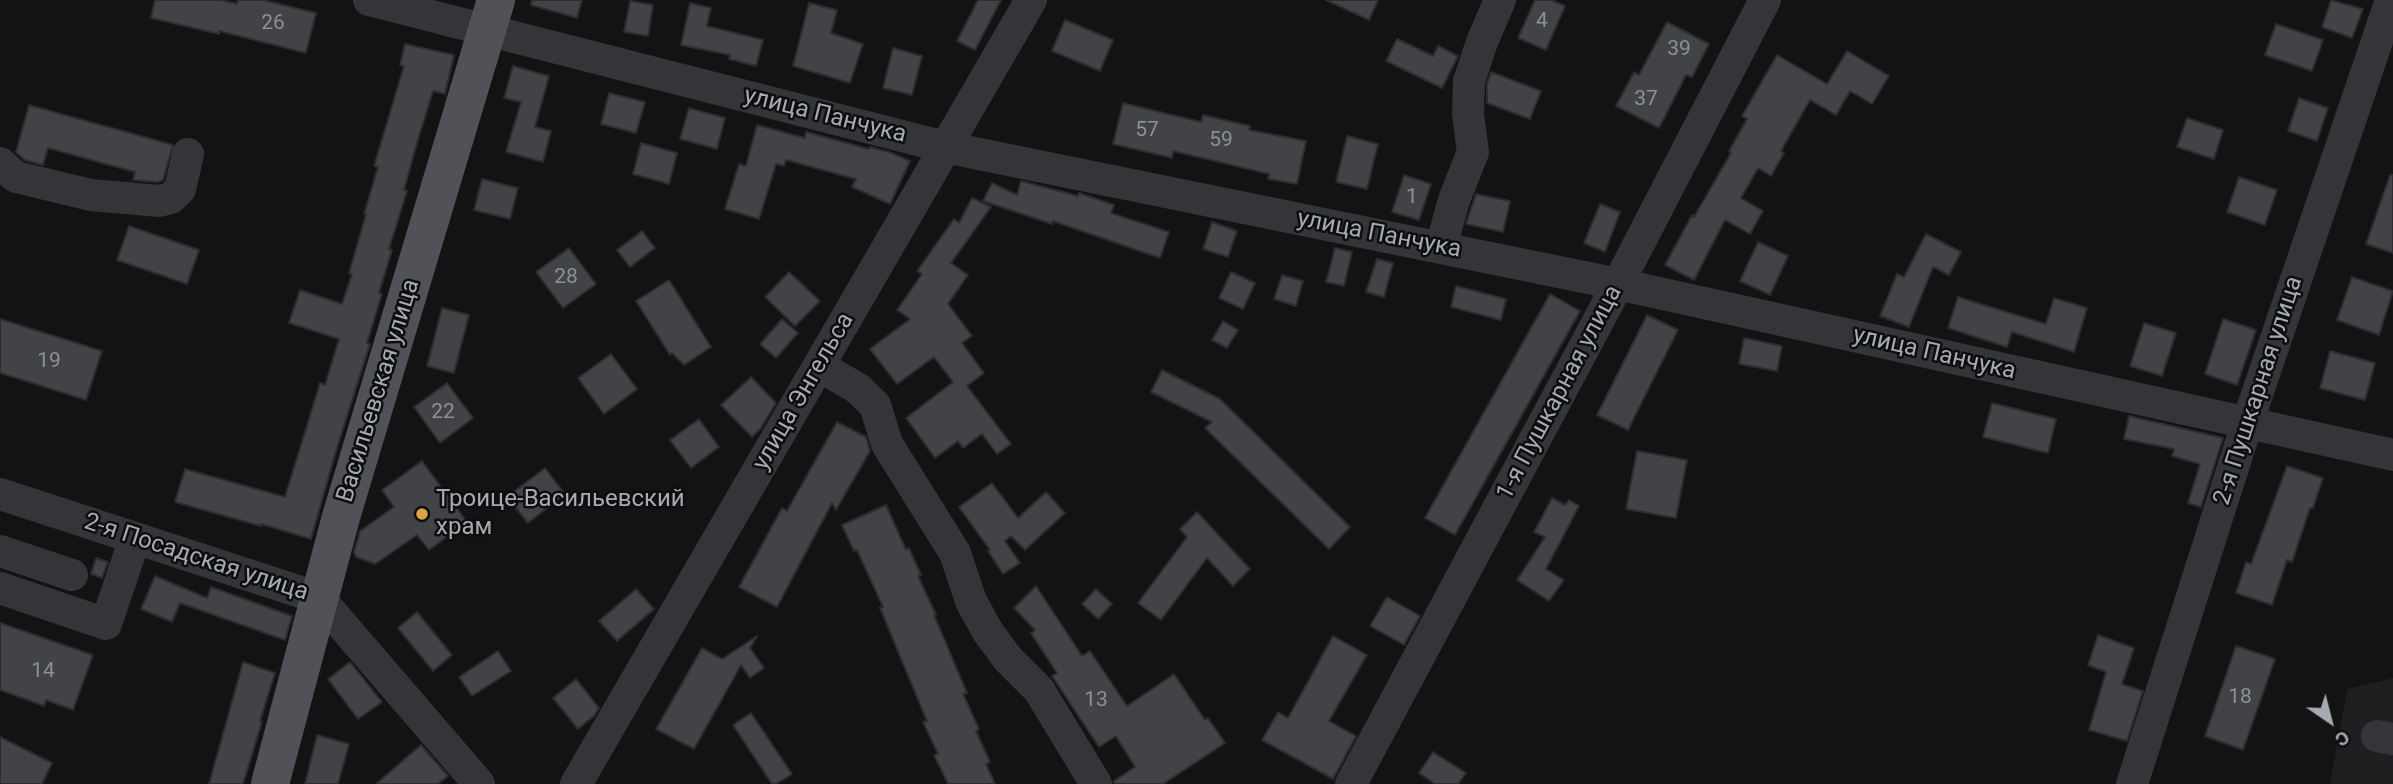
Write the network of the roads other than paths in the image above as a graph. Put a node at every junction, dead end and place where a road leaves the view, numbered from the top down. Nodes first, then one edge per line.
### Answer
1 (369, 0) edge
2 (1031, 0) edge
3 (1500, 0) edge
4 (1765, 0) edge
5 (2391, 0) edge
6 (492, 15) edge
7 (945, 147) junction
8 (188, 154) dead end
9 (0, 163) edge
10 (1441, 247) junction
11 (1618, 284) junction
12 (819, 366) junction
13 (2247, 424) junction
14 (2393, 455) edge
15 (0, 494) edge
16 (135, 538) junction
17 (0, 551) edge
18 (72, 575) dead end
19 (0, 588) edge
20 (319, 598) junction
21 (270, 784) edge
22 (479, 784) edge
23 (576, 784) edge
24 (1096, 784) edge
25 (1351, 784) edge
26 (2132, 784) edge

1 - 6 street, улица Панчука
2 - 7 street, улица Энгельса
3 - 10 street
4 - 11 street, 1-я Пушкарная улица
5 - 13 street, 2-я Пушкарная улица
6 - 7 street, улица Панчука
6 - 20 main road, Васильевская улица
7 - 10 street, улица Панчука
7 - 12 street, улица Энгельса
8 - 9 street
10 - 11 street, улица Панчука
11 - 13 street, улица Панчука
11 - 25 street, 1-я Пушкарная улица
12 - 23 street, улица Энгельса
12 - 24 street
13 - 14 street, улица Панчука
13 - 26 street, 2-я Пушкарная улица
15 - 16 street, 2-я Посадская улица
16 - 19 street
16 - 20 street, 2-я Посадская улица
17 - 18 street
20 - 21 main road, Васильевская улица
20 - 22 street, 2-я Посадская улица

